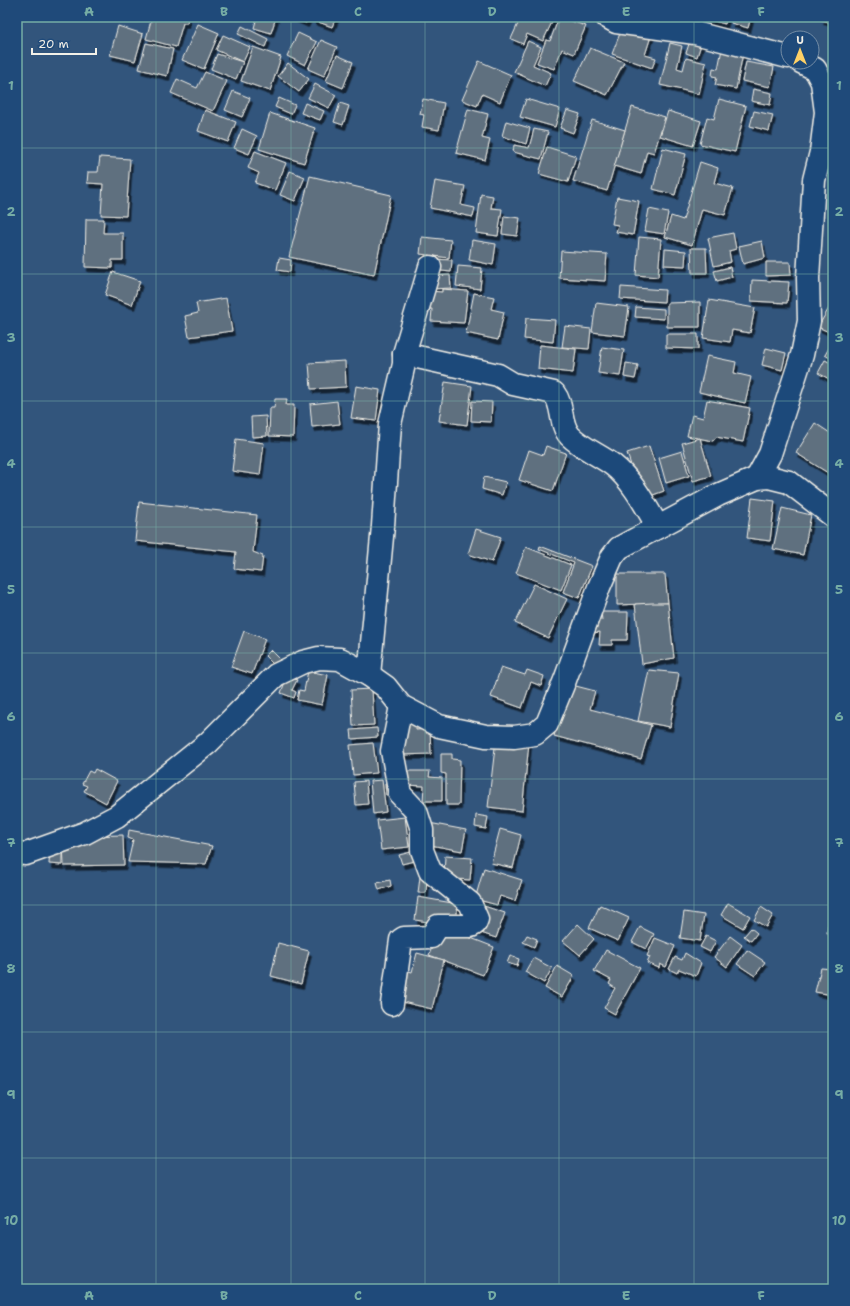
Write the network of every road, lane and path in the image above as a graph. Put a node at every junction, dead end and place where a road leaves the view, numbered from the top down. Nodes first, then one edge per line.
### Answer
1 (607, 17) edge
2 (780, 56) edge
3 (816, 70) edge
4 (430, 267) dead end
5 (404, 354) junction
6 (757, 478) junction
7 (833, 516) edge
8 (658, 527) junction
9 (369, 675) junction
10 (401, 706) junction
11 (17, 854) edge
12 (392, 1004) dead end

1 - 2 street
3 - 6 street
4 - 5 street
5 - 8 street
5 - 9 street
6 - 7 street
6 - 8 street
8 - 10 street
9 - 10 street
9 - 11 street
10 - 12 street

